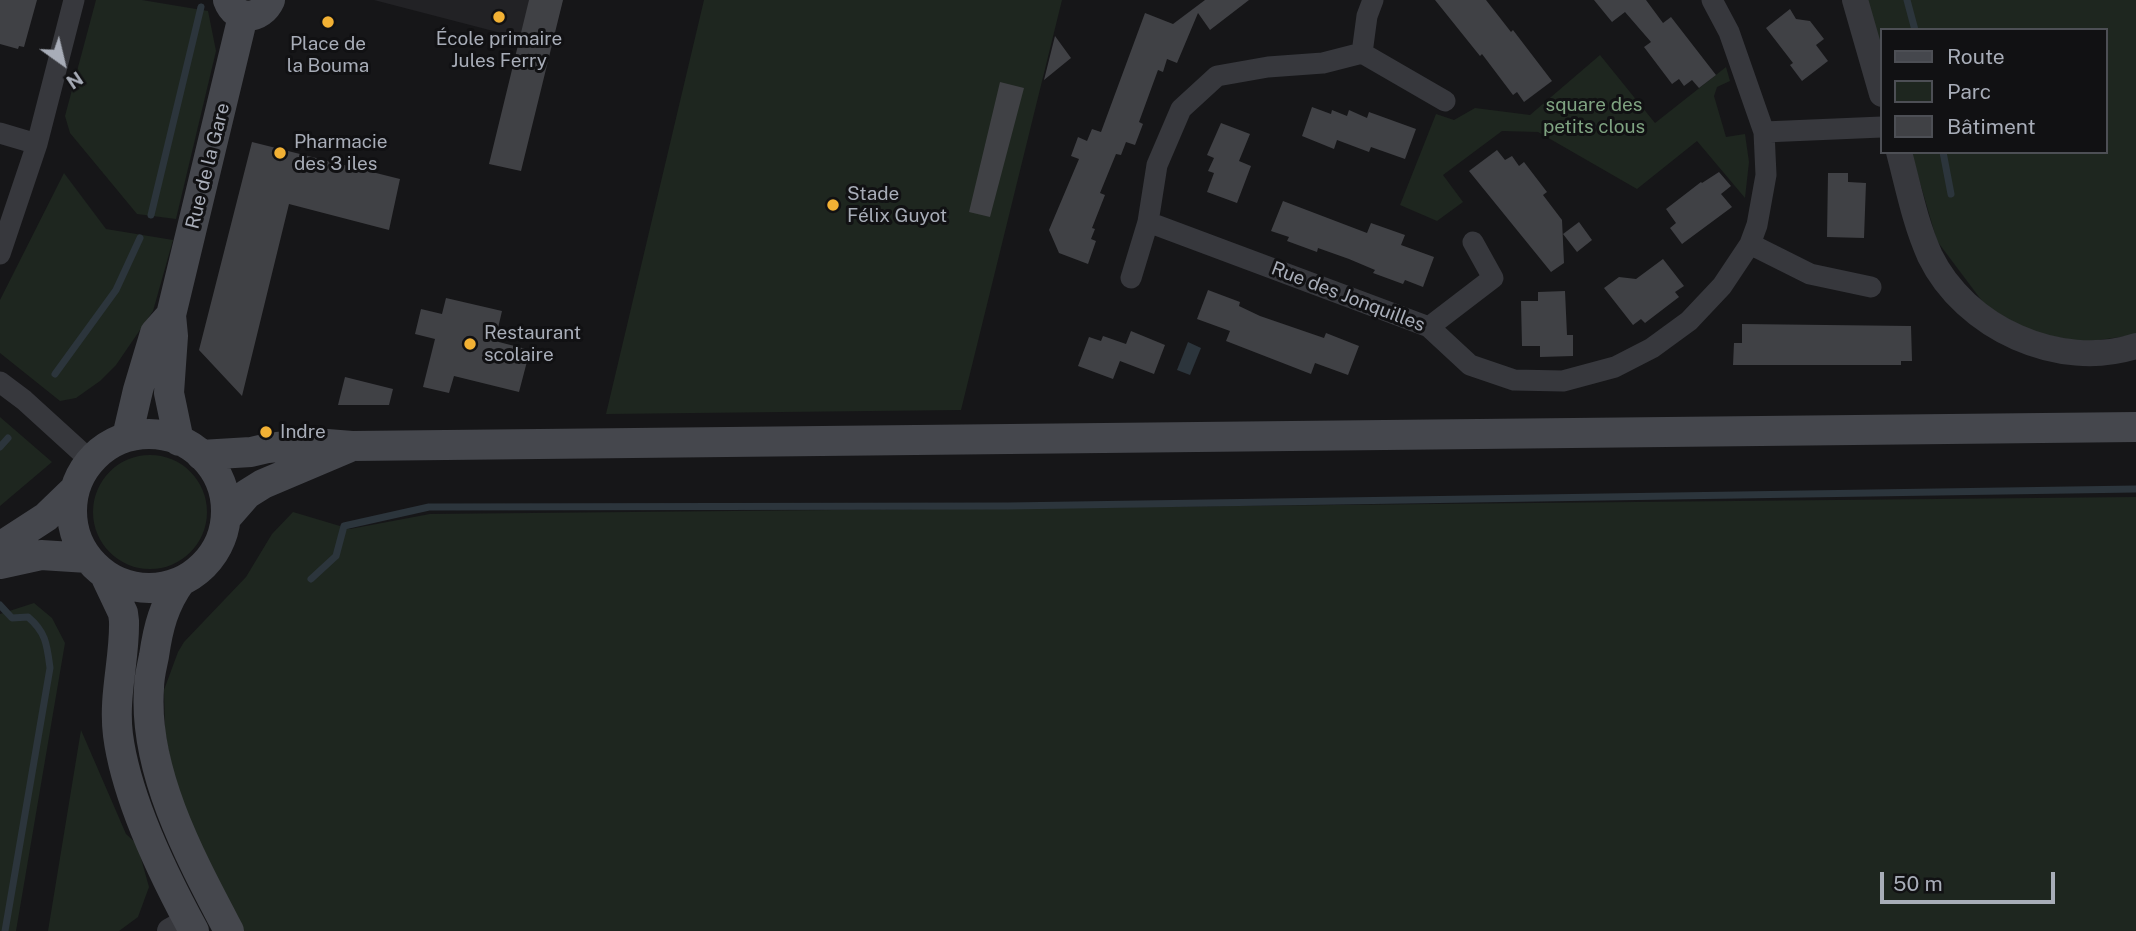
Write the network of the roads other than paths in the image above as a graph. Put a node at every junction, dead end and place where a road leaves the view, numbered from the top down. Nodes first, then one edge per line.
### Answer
1 (74, 0) edge
2 (270, 0) edge
3 (1373, 0) edge
4 (1712, 0) edge
5 (1855, 0) edge
6 (236, 8) edge
7 (1362, 53) junction
8 (1881, 90) edge
9 (1445, 101) dead end
10 (1881, 127) edge
11 (1764, 132) junction
12 (0, 133) edge
13 (37, 144) junction
14 (1900, 154) edge
15 (1147, 222) junction
16 (1473, 242) dead end
17 (2, 244) edge
18 (1750, 244) junction
19 (1130, 278) dead end
20 (1871, 288) dead end
21 (171, 315) junction
22 (1429, 327) junction
23 (2136, 346) edge
24 (0, 382) edge
25 (2136, 427) edge
26 (127, 437) junction
27 (352, 446) junction
28 (190, 448) junction
29 (91, 461) junction
30 (75, 489) junction
31 (226, 518) junction
32 (0, 547) edge
33 (0, 564) edge
34 (96, 566) junction
35 (181, 581) junction
36 (200, 875) junction
37 (189, 928) edge
38 (229, 931) edge

1 - 13 street
2 - 6 main road
3 - 7 street
4 - 11 street, Rue des Jonquilles
5 - 8 street
6 - 21 main road, Rue de la Gare
7 - 9 street
7 - 15 street
10 - 11 street
11 - 18 street, Rue des Jonquilles
12 - 13 street
13 - 17 street
14 - 23 street
15 - 19 street
15 - 22 street, Rue des Jonquilles
16 - 22 street
18 - 20 street
18 - 22 street, Rue des Jonquilles
21 - 26 main road, Rue de la Gare
21 - 28 main road, Rue de la Gare
24 - 29 street
25 - 27 main road
26 - 28 main road
26 - 29 main road
27 - 28 main road
27 - 31 main road
28 - 31 main road
29 - 30 main road
30 - 32 main road
30 - 34 main road
31 - 35 main road
33 - 34 main road
34 - 35 main road
34 - 37 main road
35 - 36 main road
36 - 37 main road
36 - 38 main road

